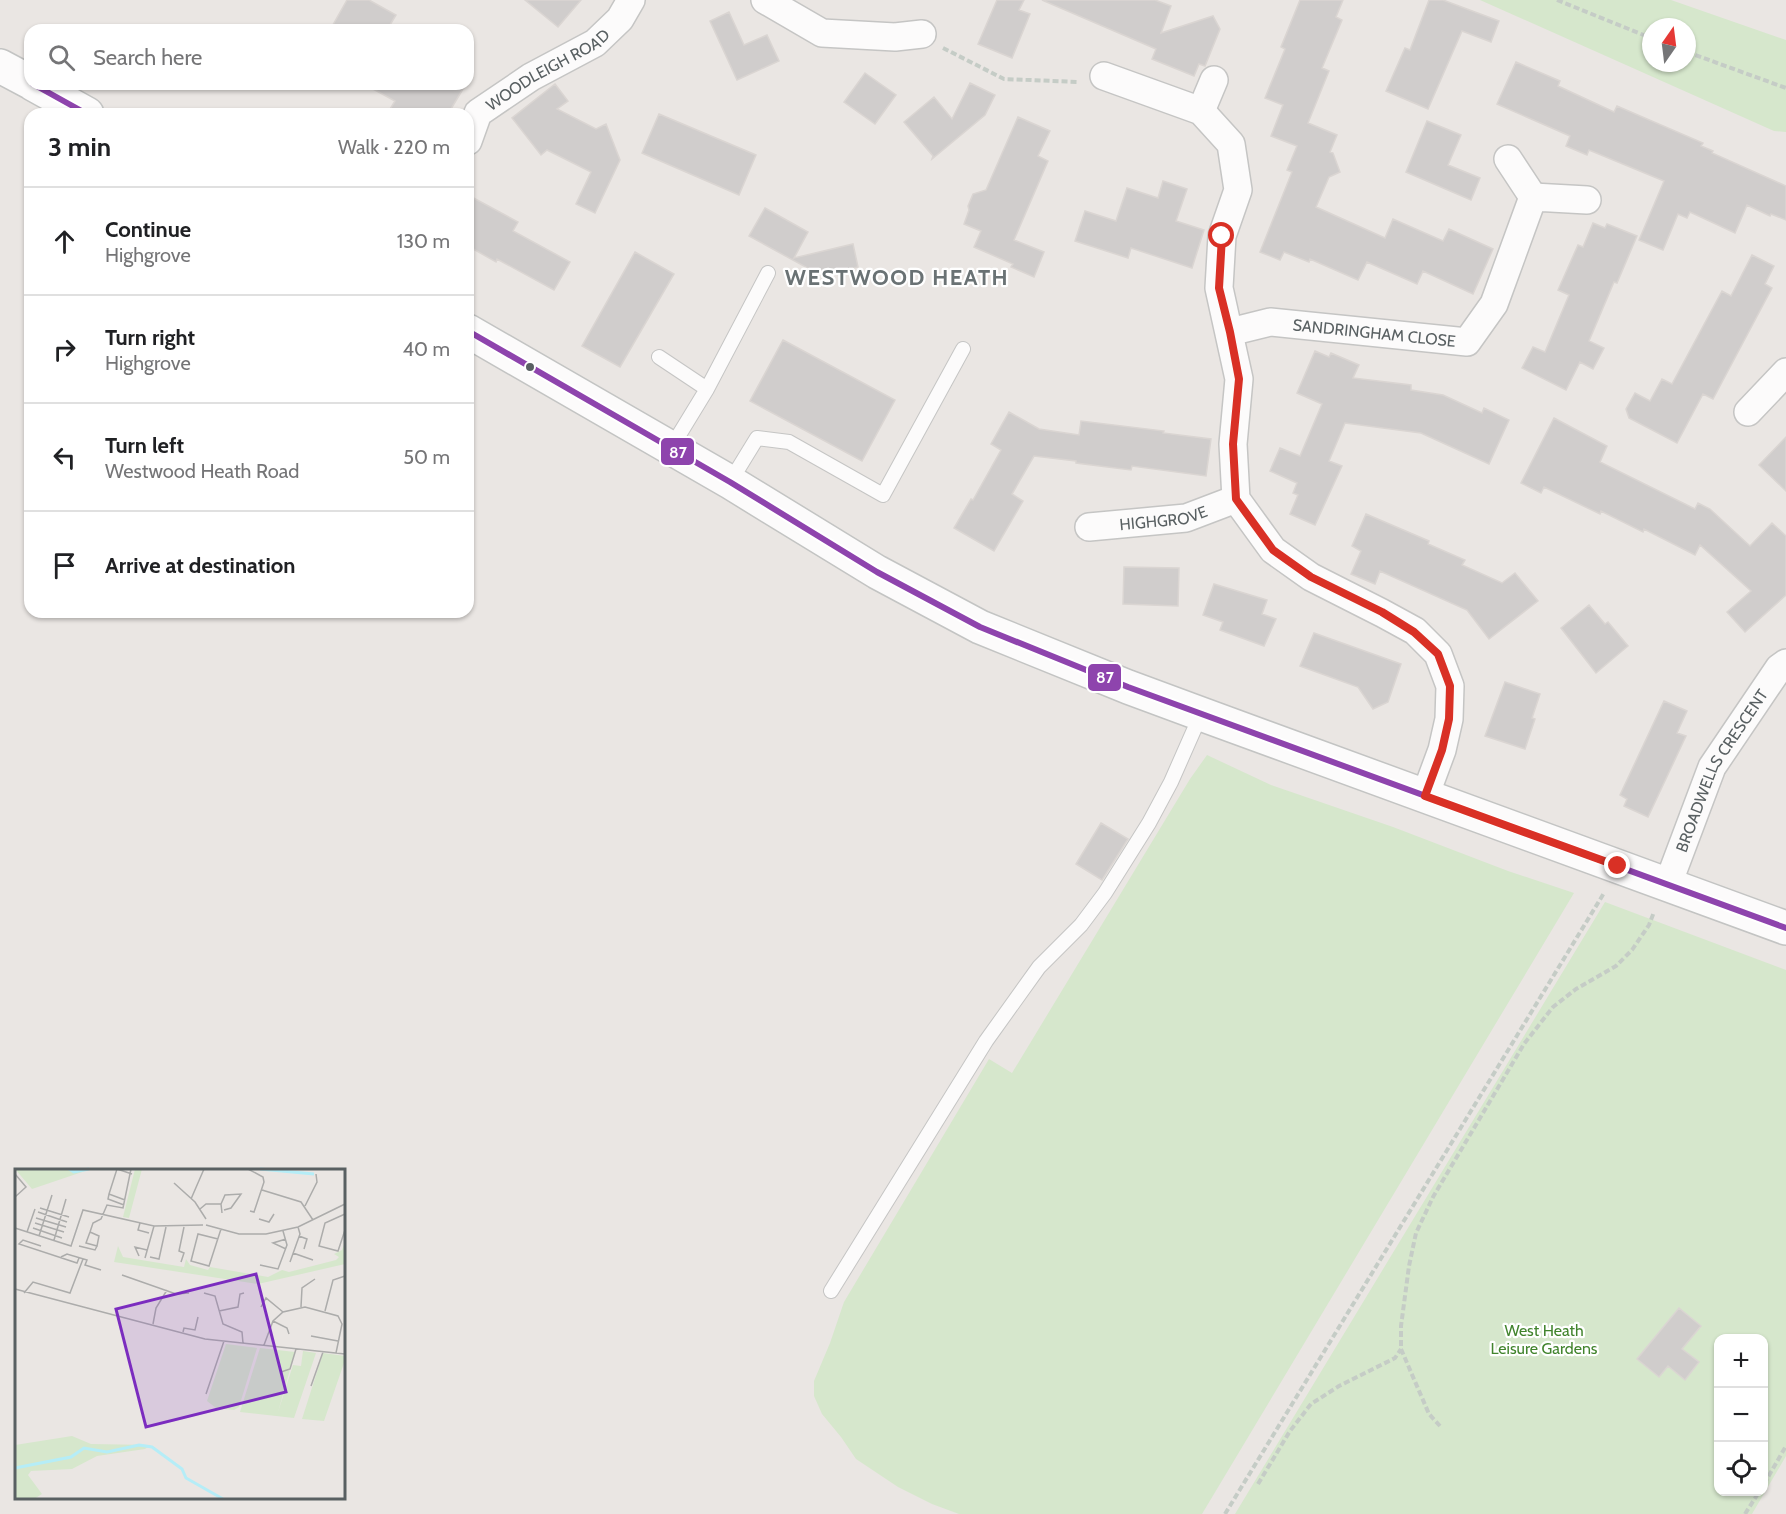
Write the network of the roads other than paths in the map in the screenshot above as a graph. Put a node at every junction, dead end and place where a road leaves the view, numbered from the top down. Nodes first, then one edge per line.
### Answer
1 (631, 0) edge
2 (765, 0) edge
3 (922, 34) road end
4 (0, 66) edge
5 (1104, 76) road end
6 (24, 79) edge
7 (1214, 80) dead end
8 (44, 90) edge
9 (76, 108) edge
10 (1202, 111) junction
11 (474, 125) edge
12 (1508, 159) dead end
13 (1533, 197) junction
14 (1587, 200) dead end
15 (768, 273) dead end
16 (1230, 332) junction
17 (474, 334) edge
18 (963, 349) dead end
19 (659, 357) dead end
20 (1786, 372) edge
21 (707, 389) junction
22 (1748, 412) dead end
23 (671, 448) junction
24 (730, 482) junction
25 (1236, 499) junction
26 (1089, 527) dead end
27 (1786, 663) edge
28 (1201, 714) junction
29 (1425, 796) junction
30 (1662, 896) junction
31 (1786, 928) edge
32 (831, 1291) dead end

1 - 11 street, WOODLEIGH ROAD
2 - 3 street
4 - 6 street
5 - 10 street
7 - 10 street
8 - 9 street
10 - 16 street
12 - 13 street
13 - 14 street
13 - 16 street, SANDRINGHAM CLOSE
15 - 21 lane
16 - 25 street
17 - 23 street
18 - 24 lane
19 - 21 lane
20 - 22 street
21 - 23 lane
23 - 24 street
24 - 28 street
25 - 26 street, HIGHGROVE
25 - 29 street
27 - 30 street, BROADWELLS CRESCENT
28 - 29 street
28 - 32 lane
29 - 30 street
30 - 31 street

